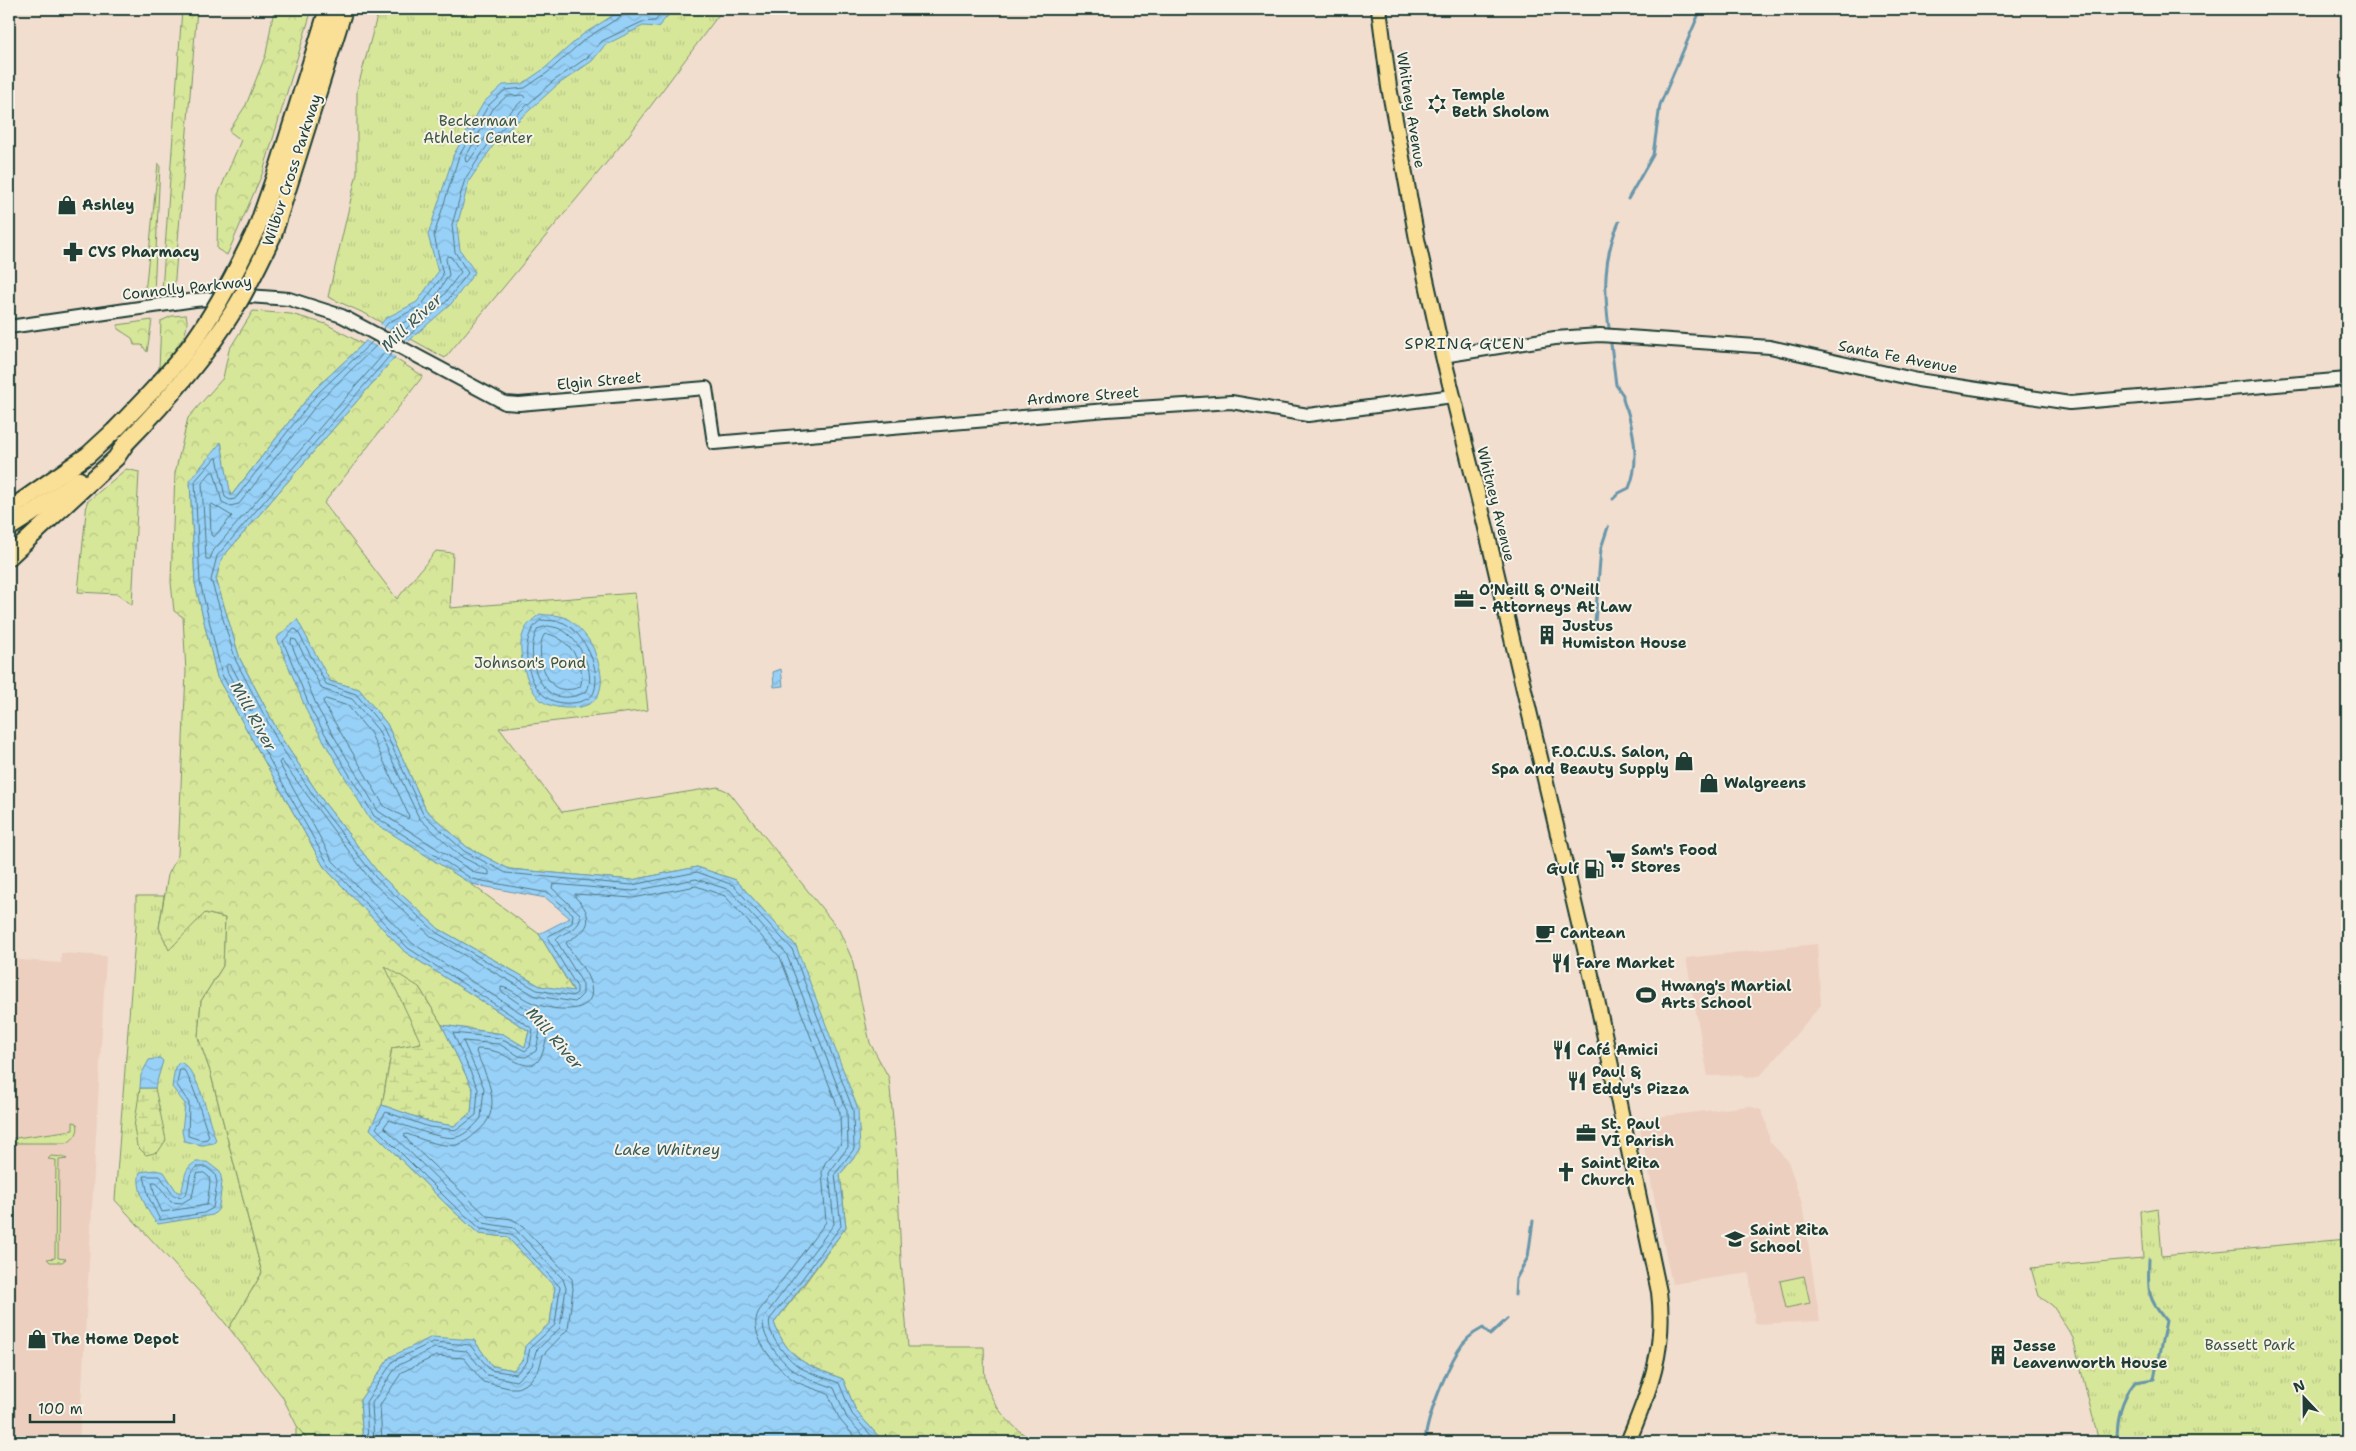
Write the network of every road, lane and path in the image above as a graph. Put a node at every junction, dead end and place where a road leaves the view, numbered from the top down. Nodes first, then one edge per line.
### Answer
1 (328, 9) edge
2 (344, 9) edge
3 (1379, 9) edge
4 (9, 327) edge
5 (1443, 356) junction
6 (2347, 379) edge
7 (1452, 396) junction
8 (496, 399) joint
9 (126, 443) junction
10 (714, 443) joint
11 (9, 510) edge
12 (9, 528) edge
13 (9, 557) edge
14 (1628, 1442) edge

1 - 11 highway, Wilbur Cross Parkway, bridge
2 - 9 highway, Wilbur Cross Parkway, bridge
3 - 5 main road, Whitney Avenue
4 - 8 main road, Connolly Parkway
5 - 6 main road, Santa Fe Avenue
5 - 7 main road, Whitney Avenue
7 - 10 main road, Ardmore Street
7 - 14 main road, Whitney Avenue
8 - 10 main road, Elgin Street
9 - 12 highway, Wilbur Cross Parkway
9 - 13 highway

